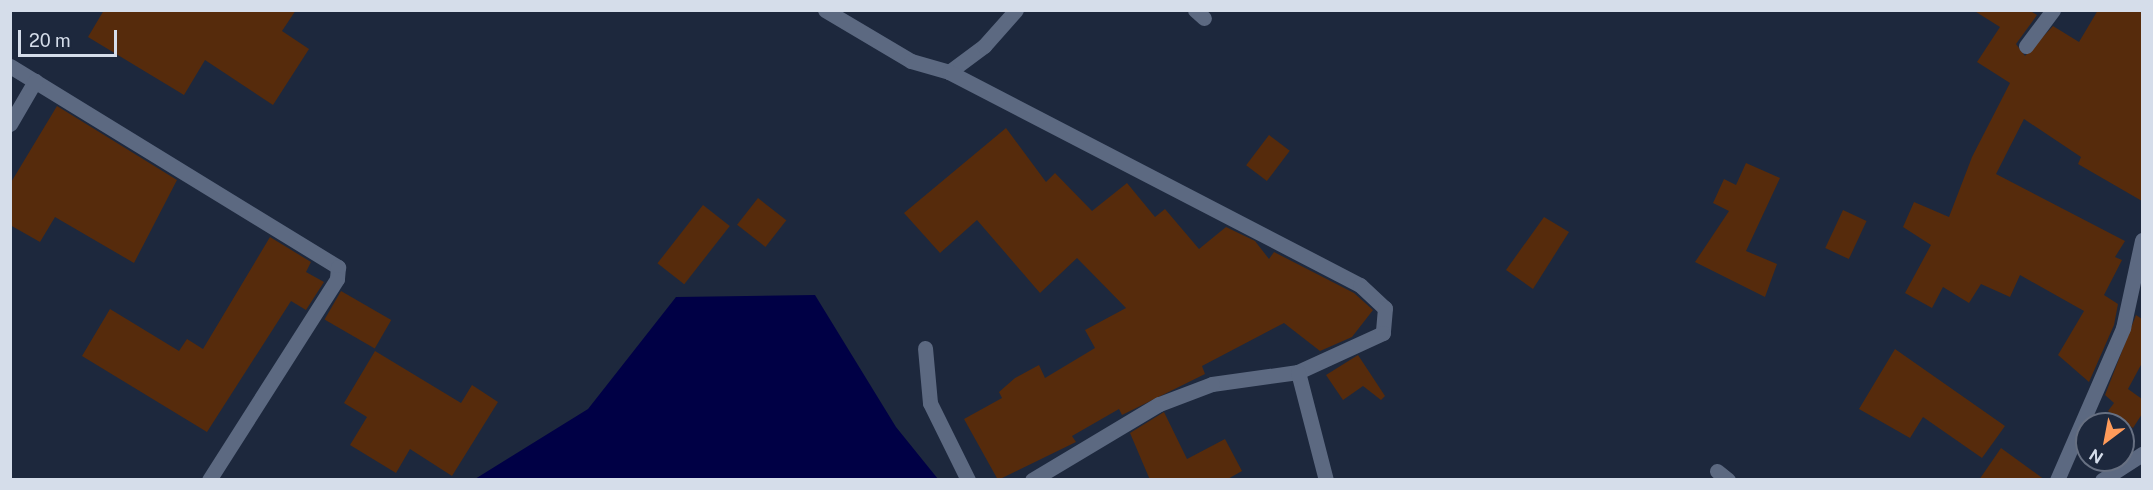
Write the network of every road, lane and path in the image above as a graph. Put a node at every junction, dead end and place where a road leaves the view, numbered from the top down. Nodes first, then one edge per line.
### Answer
1 (825, 10) edge
2 (1016, 10) edge
3 (2053, 10) edge
4 (2026, 46) dead end
5 (10, 66) edge
6 (949, 72) junction
7 (35, 81) junction
8 (10, 123) edge
9 (2142, 240) edge
10 (926, 348) dead end
11 (1298, 372) junction
12 (2142, 453) edge
13 (209, 480) edge
14 (968, 480) edge
15 (1032, 480) edge
16 (1326, 480) edge
17 (2057, 480) edge
18 (2102, 480) edge

1 - 6 street
2 - 6 street
3 - 4 street
5 - 7 street
6 - 11 street
7 - 8 street
7 - 13 street
9 - 17 street
10 - 14 street
11 - 15 street
11 - 16 street
12 - 18 street

